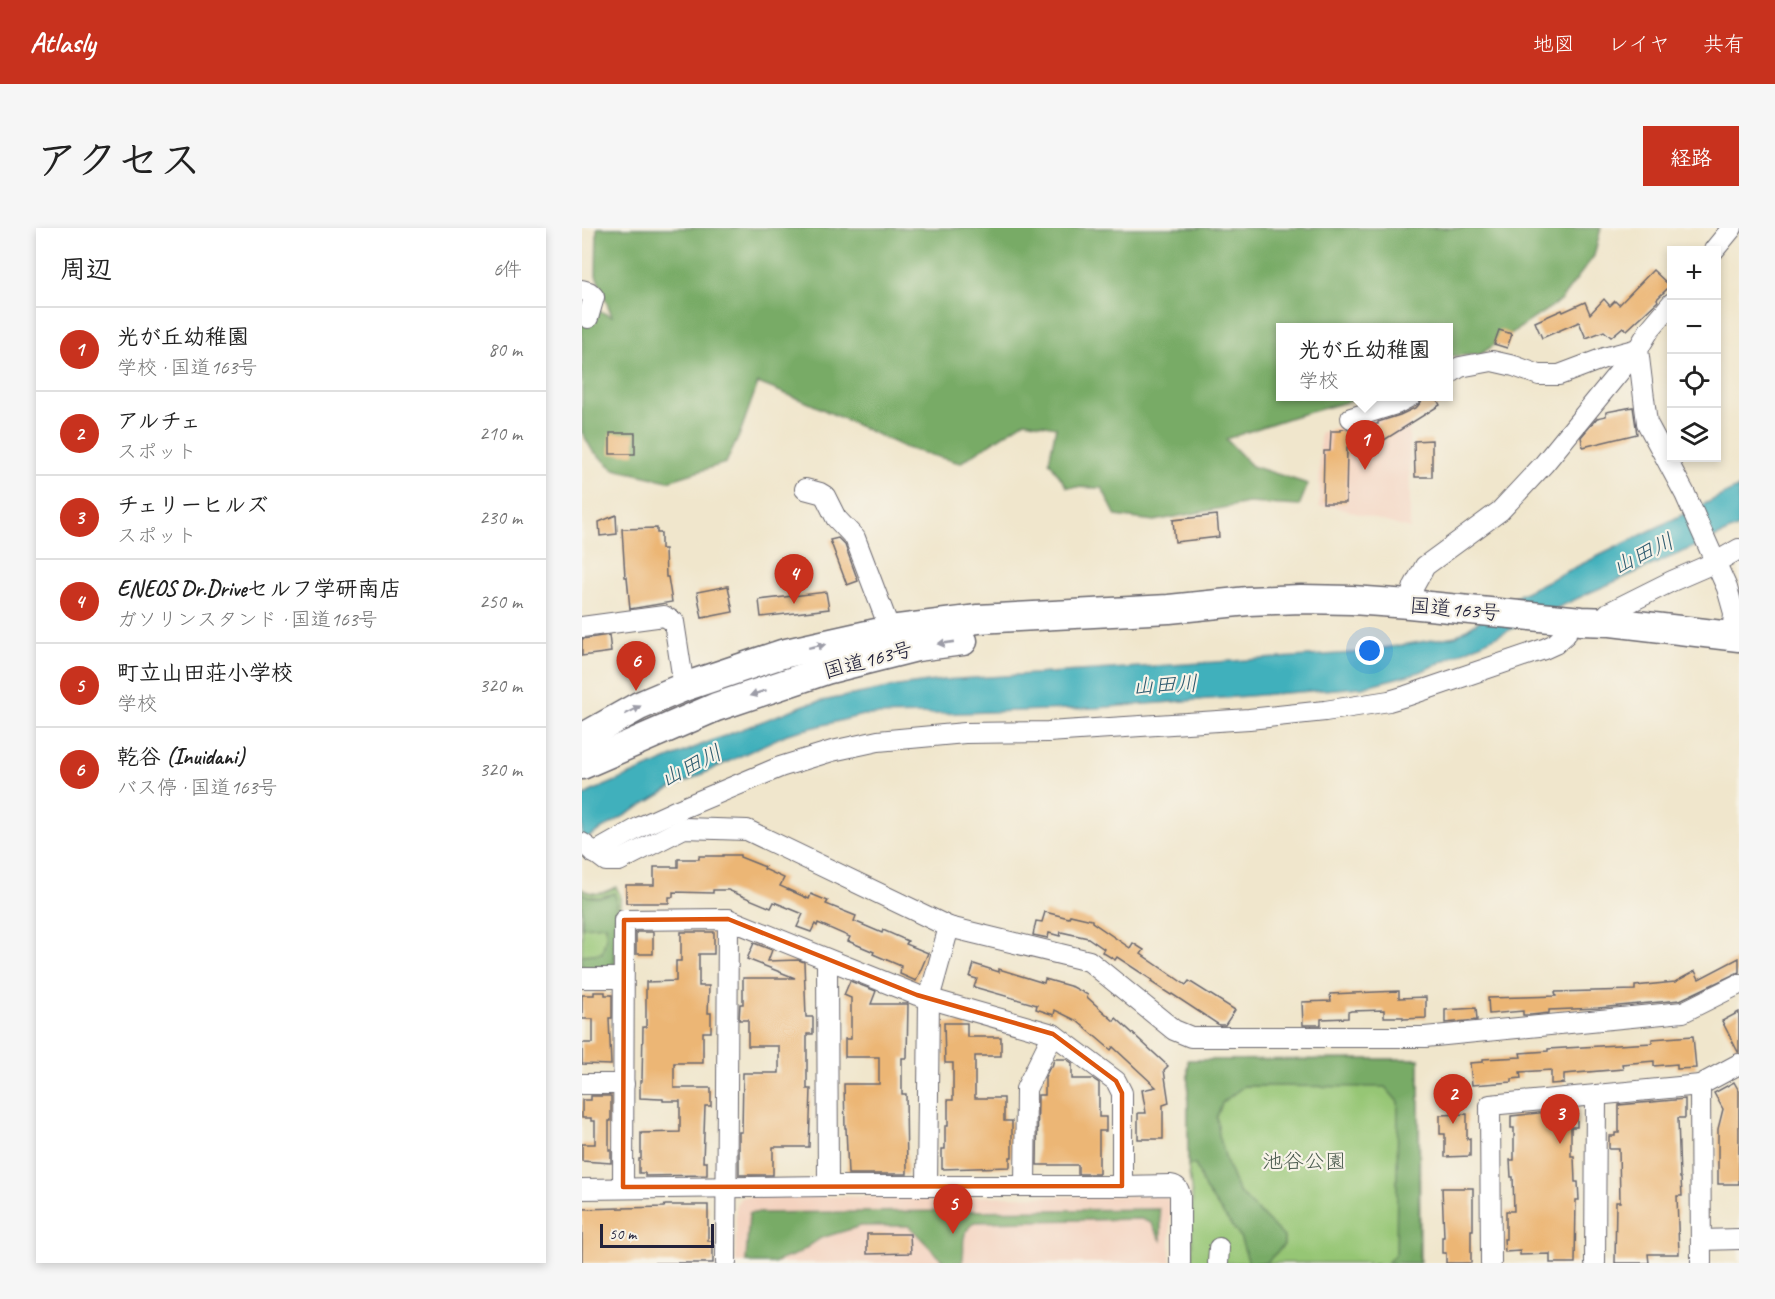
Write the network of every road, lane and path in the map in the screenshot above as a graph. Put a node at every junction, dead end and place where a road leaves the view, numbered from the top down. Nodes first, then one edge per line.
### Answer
1 (1732, 228) edge
2 (1717, 246) edge
3 (582, 290) edge
4 (1667, 308) edge
5 (588, 318) dead end
6 (1638, 349) junction
7 (1453, 372) edge
8 (1402, 401) edge
9 (1351, 418) dead end
10 (805, 489) dead end
11 (1739, 549) edge
12 (1714, 559) junction
13 (1409, 604) junction
14 (1169, 609) junction
15 (1608, 614) dead end
16 (582, 627) edge
17 (1574, 628) junction
18 (890, 630) junction
19 (1735, 637) edge
20 (684, 687) junction
21 (582, 738) edge
22 (582, 765) edge
23 (588, 848) edge
24 (728, 919) junction
25 (949, 927) junction
26 (827, 960) junction
27 (582, 978) edge
28 (623, 978) junction
29 (1739, 984) edge
30 (929, 999) junction
31 (1053, 1034) junction
32 (1739, 1064) edge
33 (582, 1084) edge
34 (624, 1084) junction
35 (1700, 1084) junction
36 (1596, 1095) junction
37 (726, 1186) junction
38 (828, 1186) junction
39 (927, 1186) junction
40 (1025, 1186) junction
41 (1122, 1186) junction
42 (623, 1187) junction
43 (582, 1188) edge
44 (1739, 1239) edge
45 (1701, 1240) junction
46 (726, 1263) edge
47 (1180, 1263) edge
48 (1491, 1263) edge
49 (1595, 1263) edge
50 (1701, 1263) edge

1 - 2 street
3 - 5 street
4 - 6 street
6 - 7 street
6 - 12 street
6 - 13 street
8 - 9 street
10 - 18 street
11 - 12 street
12 - 15 street
12 - 19 street
13 - 14 highway, 国道163号
13 - 17 highway, 国道163号
14 - 18 highway, 国道163号
14 -> 22 highway, 国道163号
16 - 20 street
17 - 19 highway, 国道163号
17 - 23 street
20 -> 18 highway, 国道163号
21 -> 20 highway, 国道163号
23 - 25 street
24 - 26 street
24 - 28 street
24 - 37 street
25 - 29 street
25 - 30 street
26 - 30 street
26 - 38 street
27 - 28 street
28 - 34 street
30 - 31 street
30 - 39 street
31 - 40 street
31 - 41 street
32 - 35 street
33 - 34 street
34 - 42 street
35 - 36 street
35 - 45 street
36 - 48 street
36 - 49 street
37 - 38 street
37 - 42 street
37 - 46 street
38 - 39 street
39 - 40 street
40 - 41 street
41 - 47 street
42 - 43 street
44 - 45 street
45 - 50 street

